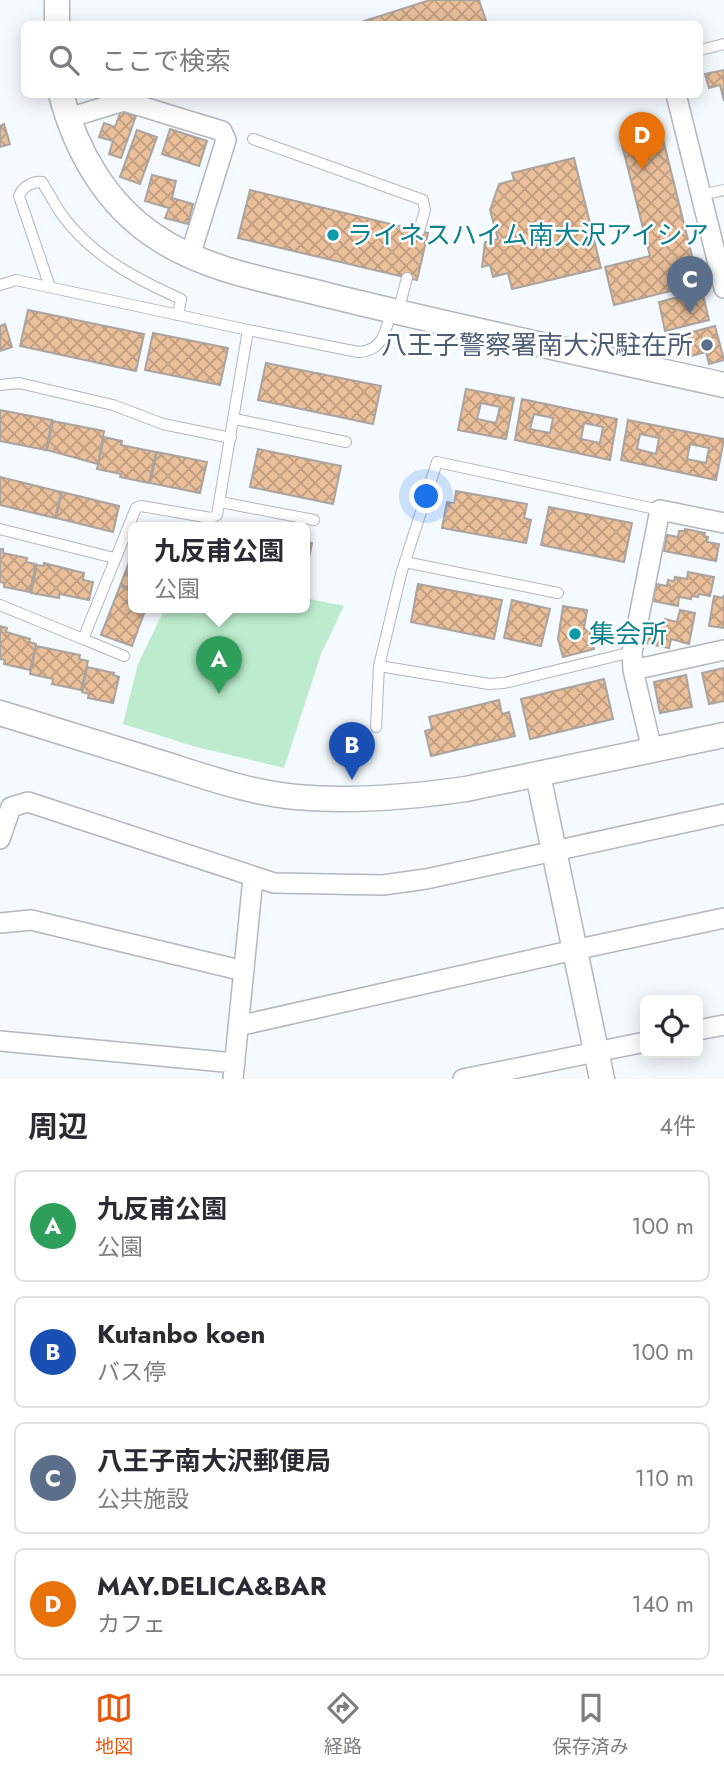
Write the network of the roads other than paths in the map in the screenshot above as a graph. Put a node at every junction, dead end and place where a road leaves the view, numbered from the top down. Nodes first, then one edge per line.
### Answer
1 (57, 0) edge
2 (57, 21) edge
3 (724, 44) edge
4 (703, 49) edge
5 (677, 98) edge
6 (64, 106) edge
7 (253, 139) dead end
8 (724, 190) edge
9 (701, 195) junction
10 (419, 231) dead end
11 (190, 256) junction
12 (407, 278) dead end
13 (0, 285) edge
14 (50, 287) junction
15 (724, 288) edge
16 (394, 312) junction
17 (178, 315) junction
18 (248, 330) junction
19 (0, 385) edge
20 (724, 385) edge
21 (235, 419) junction
22 (231, 438) junction
23 (346, 442) dead end
24 (220, 502) junction
25 (660, 510) junction
26 (314, 520) dead end
27 (130, 522) edge
28 (724, 523) edge
29 (128, 526) edge
30 (0, 530) edge
31 (114, 558) junction
32 (405, 562) junction
33 (558, 593) dead end
34 (0, 605) edge
35 (83, 639) junction
36 (724, 650) edge
37 (124, 656) dead end
38 (632, 661) junction
39 (379, 666) junction
40 (0, 713) edge
41 (376, 727) dead end
42 (724, 735) edge
43 (652, 750) junction
44 (538, 775) junction
45 (724, 814) edge
46 (0, 839) edge
47 (553, 850) junction
48 (253, 878) junction
49 (724, 918) edge
50 (0, 923) edge
51 (574, 950) junction
52 (244, 971) junction
53 (724, 1025) edge
54 (238, 1026) junction
55 (703, 1030) edge
56 (0, 1041) edge
57 (640, 1043) edge
58 (596, 1052) junction
59 (234, 1071) edge
60 (463, 1079) edge
61 (602, 1079) edge

1 - 2 street
3 - 4 lane
5 - 9 street
6 - 11 street
6 - 11 street
7 - 10 lane
8 - 9 lane
9 - 15 street
11 - 16 street
12 - 16 lane
13 - 14 lane
14 - 17 lane
14 - 17 lane
16 - 18 lane
16 - 20 street
17 - 18 lane
18 - 21 lane
19 - 22 lane
21 - 22 lane
21 - 23 lane
22 - 24 lane
24 - 26 lane
24 - 27 lane
25 - 28 street
25 - 32 lane
25 - 38 street
29 - 31 lane
30 - 31 lane
31 - 35 lane
32 - 33 lane
32 - 39 lane
34 - 35 lane
35 - 37 lane
36 - 38 street
38 - 39 lane
38 - 43 street
39 - 41 lane
40 - 44 street
42 - 43 street
43 - 44 street
44 - 47 street
45 - 47 street
46 - 48 street
47 - 48 street
47 - 51 street
48 - 52 street
49 - 51 street
50 - 52 street
51 - 54 street
51 - 58 street
52 - 54 street
53 - 55 street
54 - 59 street
56 - 59 street
57 - 58 street
58 - 60 street
58 - 61 street

